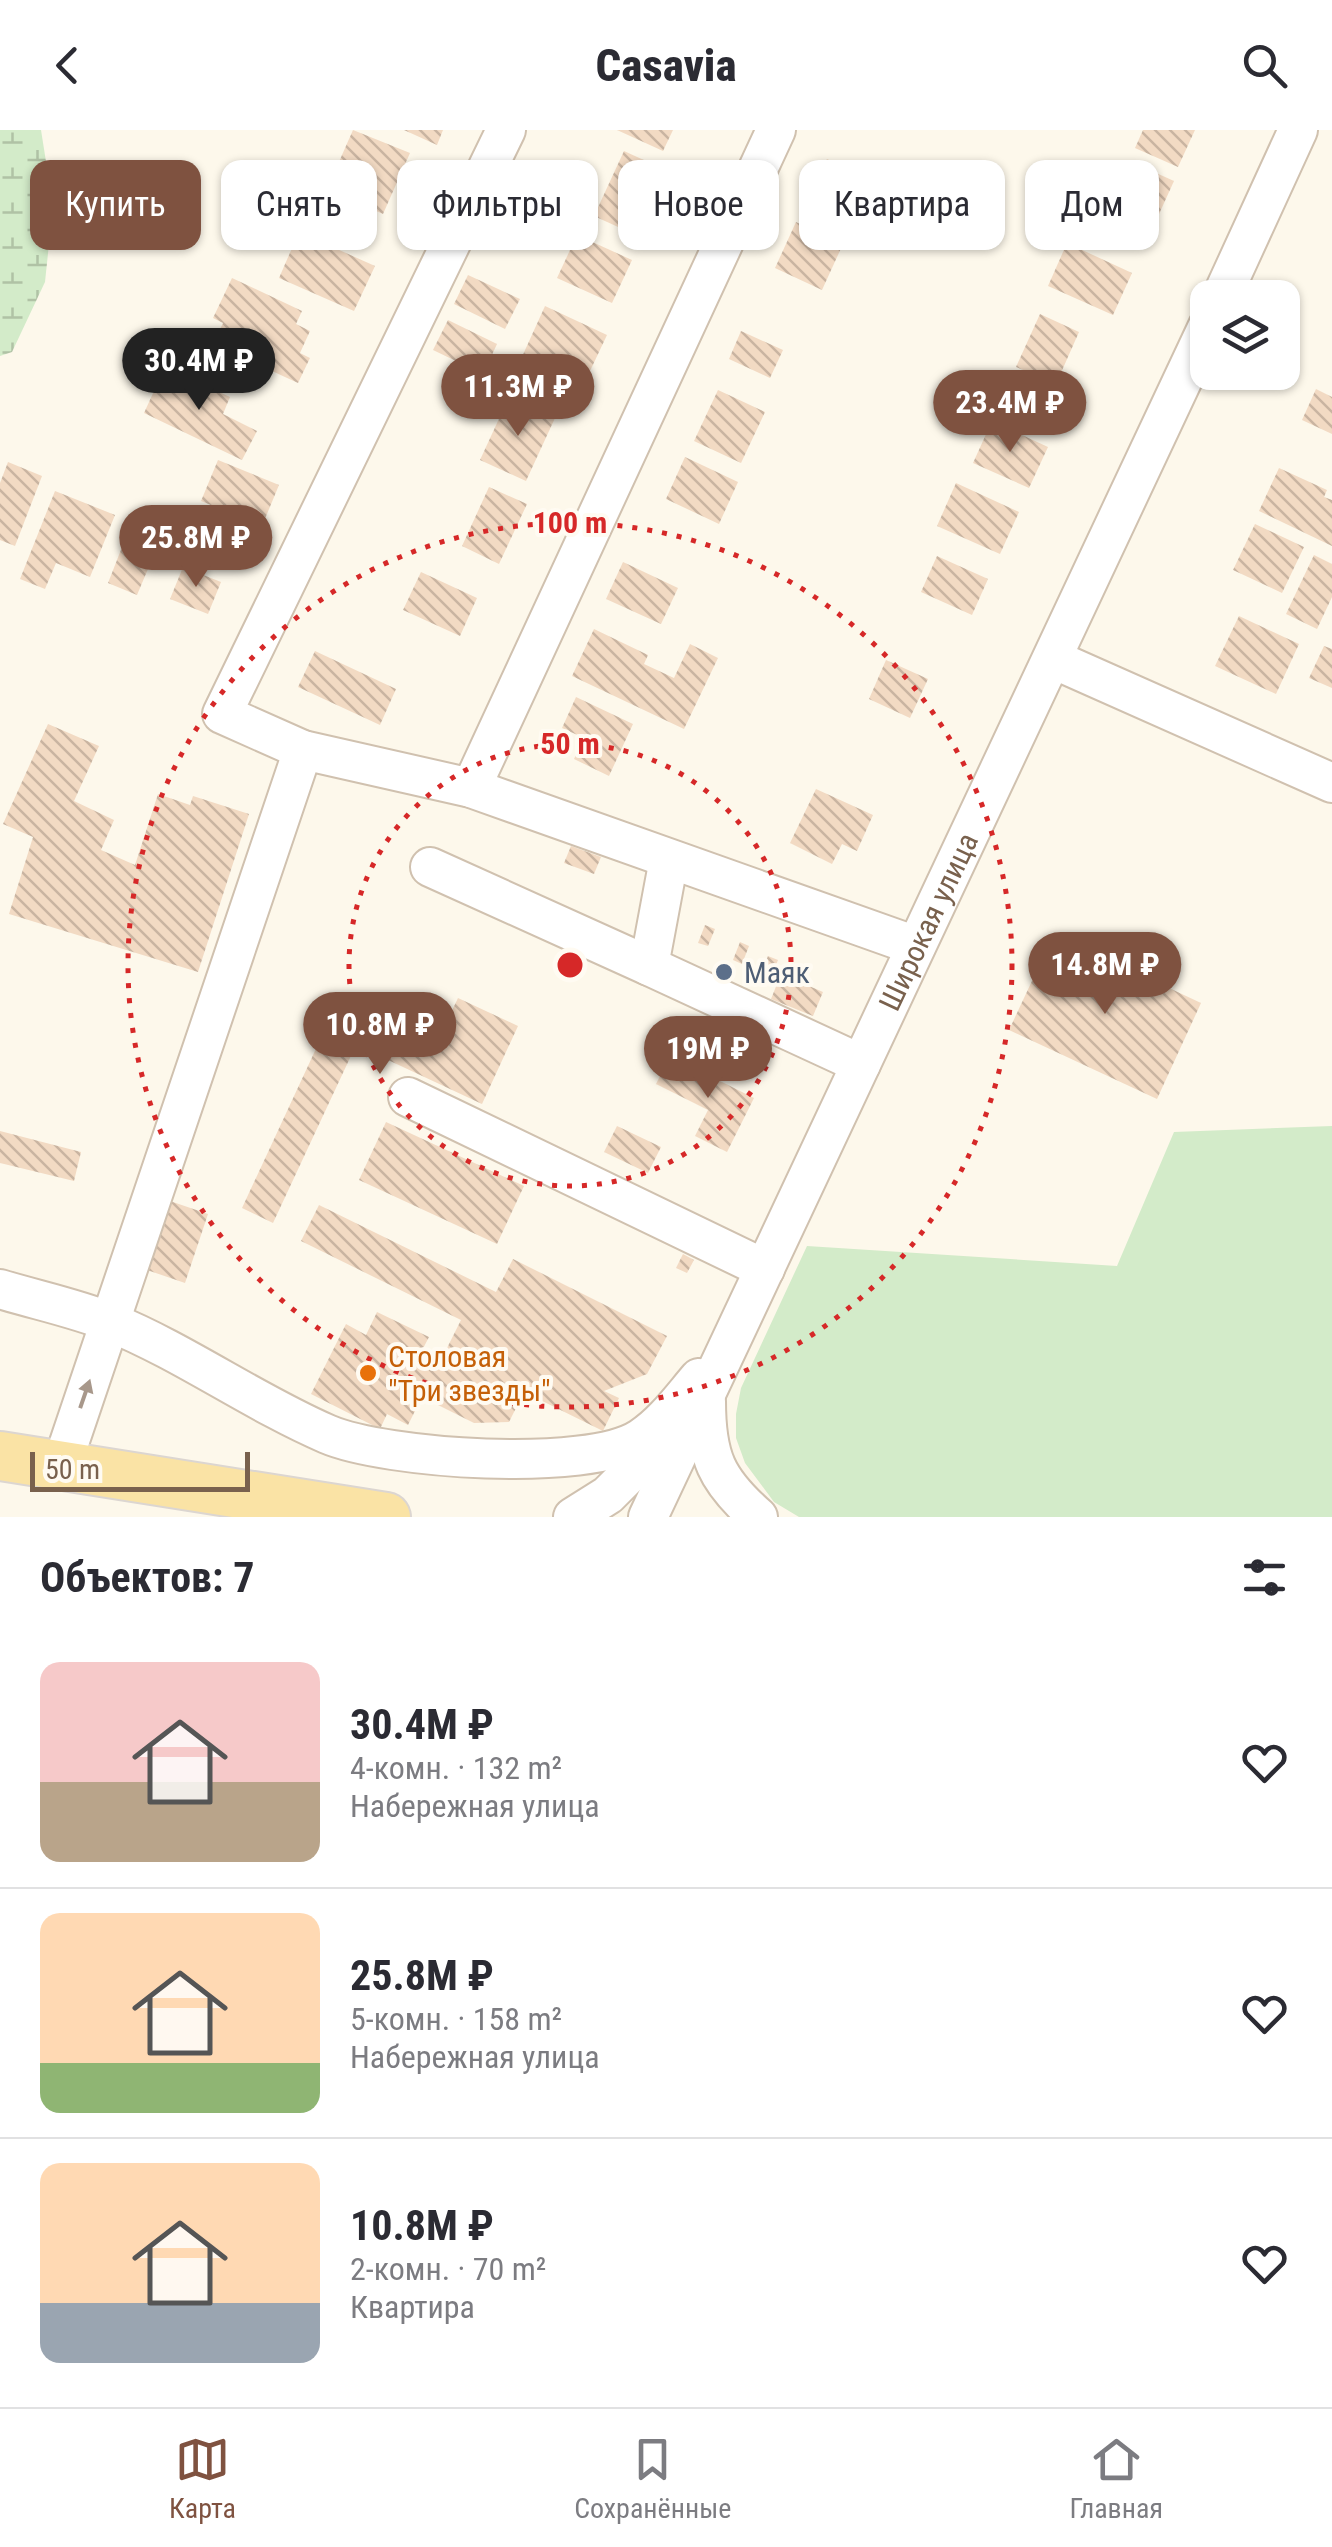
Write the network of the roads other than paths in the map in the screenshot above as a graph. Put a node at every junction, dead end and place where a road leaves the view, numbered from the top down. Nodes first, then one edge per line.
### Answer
1 (506, 130) edge
2 (776, 130) edge
3 (1298, 130) edge
4 (1228, 280) edge
5 (1190, 365) edge
6 (1053, 659) junction
7 (303, 750) junction
8 (1332, 783) edge
9 (471, 788) junction
10 (669, 859) junction
11 (430, 868) dead end
12 (916, 946) junction
13 (650, 966) junction
14 (861, 1064) junction
15 (408, 1097) dead end
16 (764, 1269) junction
17 (0, 1290) edge
18 (110, 1322) junction
19 (730, 1342) junction
20 (706, 1394) junction
21 (0, 1456) edge
22 (61, 1467) junction
23 (386, 1517) edge
24 (574, 1517) edge
25 (648, 1517) edge
26 (758, 1517) edge

1 - 7 street
2 - 9 street
3 - 4 street
5 - 6 street, Широкая улица
6 - 8 street
6 - 12 street, Широкая улица
7 - 9 street
7 - 18 street
9 - 10 street
10 - 12 street
10 - 13 street
11 - 13 street
12 - 14 street, Широкая улица
13 - 14 street
14 - 16 street, Широкая улица
15 - 16 street
16 - 19 street, Широкая улица
17 - 18 street
18 - 19 street
22 -> 18 street
19 - 20 street, Широкая улица
20 - 24 street
20 - 25 street, Широкая улица
20 - 26 street
21 - 22 main road
22 - 23 main road

